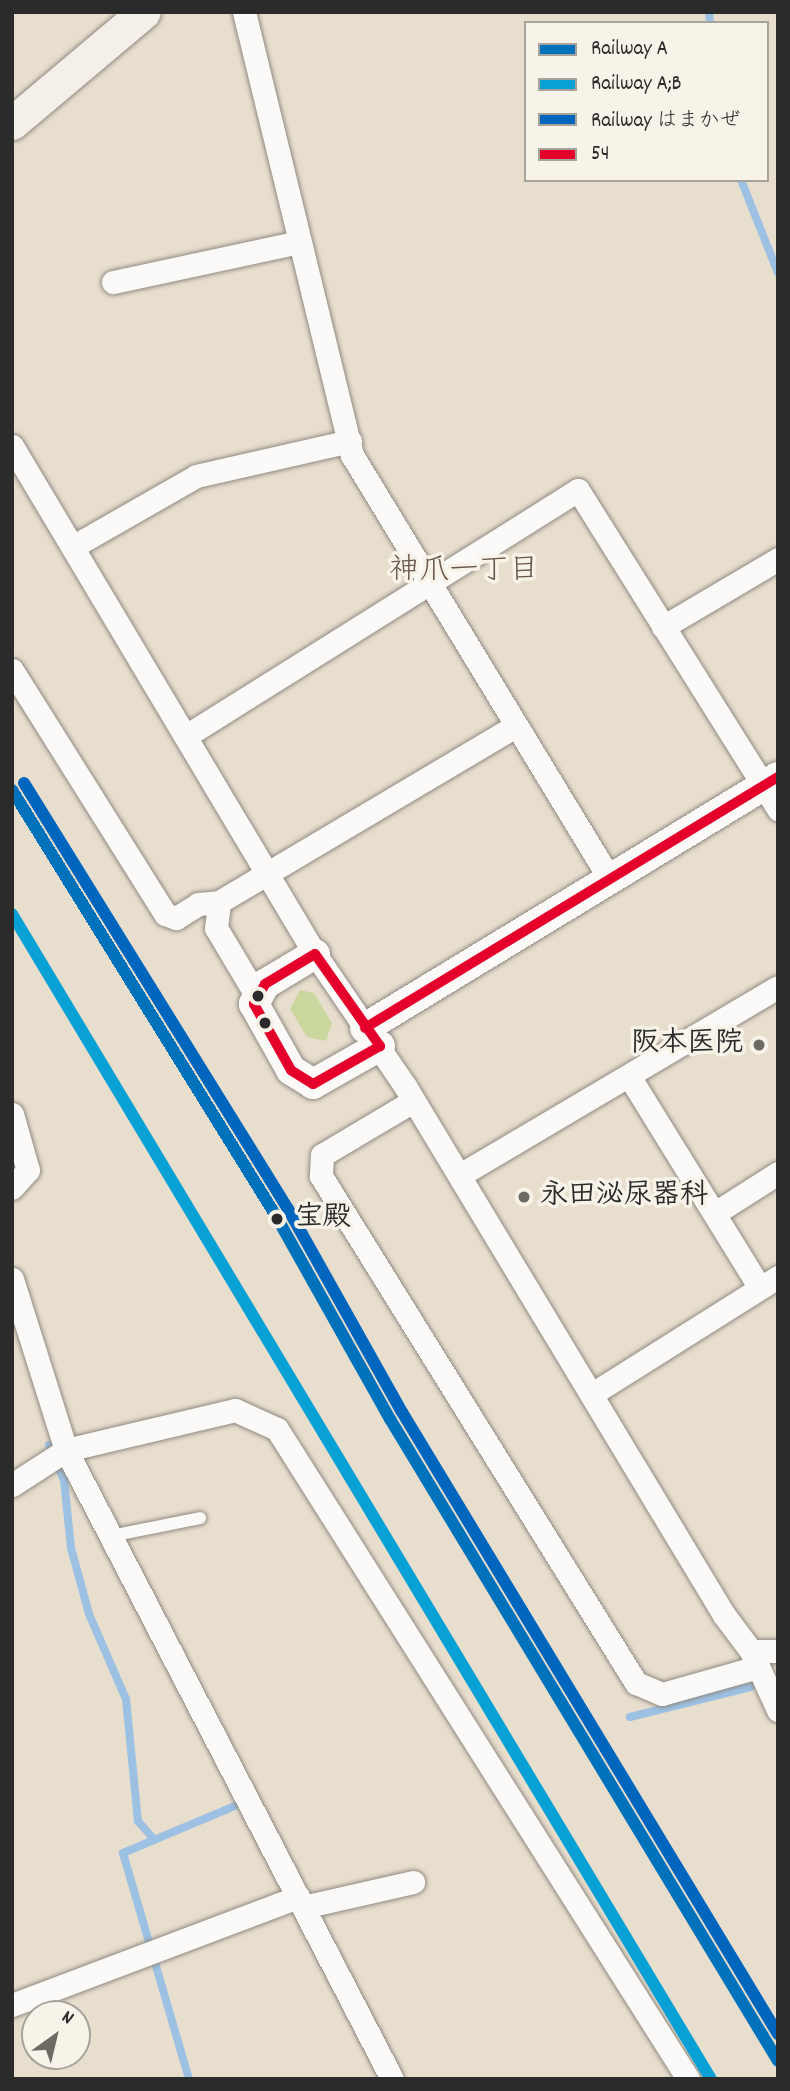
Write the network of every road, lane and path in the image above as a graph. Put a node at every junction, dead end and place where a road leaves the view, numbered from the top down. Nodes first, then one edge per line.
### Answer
1 (144, 12) edge
2 (244, 12) edge
3 (12, 123) edge
4 (300, 242) junction
5 (113, 282) dead end
6 (349, 441) junction
7 (12, 446) edge
8 (74, 546) junction
9 (778, 559) edge
10 (425, 581) junction
11 (663, 627) junction
12 (12, 670) edge
13 (515, 726) junction
14 (189, 734) junction
15 (773, 790) edge
16 (268, 871) junction
17 (609, 878) junction
18 (219, 902) junction
19 (315, 954) junction
20 (778, 987) edge
21 (256, 995) junction
22 (372, 1037) junction
23 (629, 1076) junction
24 (413, 1101) junction
25 (12, 1114) edge
26 (778, 1174) edge
27 (460, 1175) junction
28 (12, 1188) edge
29 (715, 1213) junction
30 (12, 1279) edge
31 (768, 1281) edge
32 (592, 1394) junction
33 (66, 1450) junction
34 (12, 1485) edge
35 (200, 1518) dead end
36 (111, 1536) junction
37 (778, 1651) edge
38 (755, 1659) junction
39 (778, 1710) edge
40 (413, 1882) dead end
41 (300, 1902) junction
42 (12, 2005) edge
43 (392, 2079) edge
44 (688, 2079) edge

1 - 3 main road
2 - 4 street
4 - 5 street
4 - 6 street
6 - 8 street
6 - 10 street
7 - 8 street
8 - 14 street
9 - 11 street
10 - 11 street
10 - 13 street
10 - 14 street
11 - 15 street
12 - 18 street
13 - 16 street
13 - 17 street
14 - 16 street
15 - 17 street
16 - 18 street
16 - 19 street
17 - 22 street
18 - 21 street
19 - 21 street
19 - 22 street
20 - 23 street
21 - 22 street
22 - 24 street
23 - 27 street
23 - 29 street
24 - 27 street
24 - 38 street
25 - 28 street
26 - 29 street
27 - 32 street
29 - 31 street
30 - 33 street
31 - 32 street
32 - 38 street
33 - 34 street
33 - 36 street
33 - 44 street
35 - 36 lane
36 - 41 street
37 - 38 street
38 - 39 street
40 - 41 street
41 - 42 street
41 - 43 street

